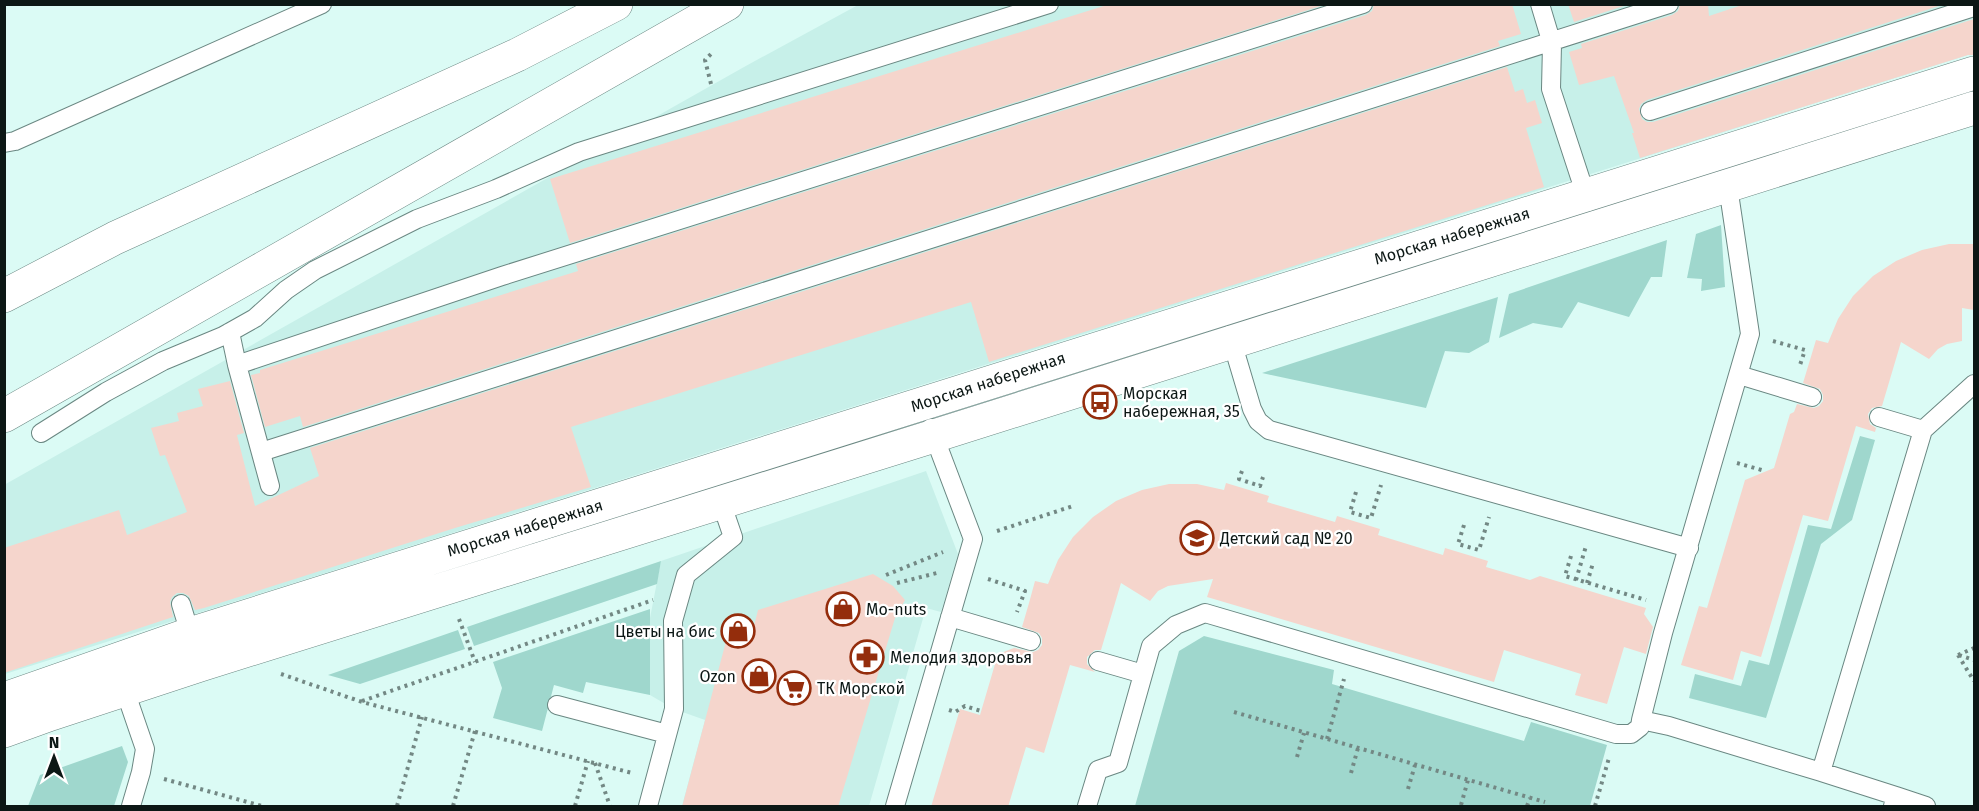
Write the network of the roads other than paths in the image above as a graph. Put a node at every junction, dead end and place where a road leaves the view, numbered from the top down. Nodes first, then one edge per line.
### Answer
1 (322, 4) edge
2 (616, 4) edge
3 (727, 4) edge
4 (1049, 4) edge
5 (1362, 4) edge
6 (1540, 4) edge
7 (1669, 4) edge
8 (1974, 7) edge
9 (1552, 42) junction
10 (1972, 81) edge
11 (1974, 108) edge
12 (1650, 111) dead end
13 (4, 142) edge
14 (1717, 153) junction
15 (1661, 171) junction
16 (1727, 185) junction
17 (1585, 195) junction
18 (1672, 202) junction
19 (1502, 220) junction
20 (1595, 226) junction
21 (1514, 252) junction
22 (4, 296) edge
23 (1221, 309) junction
24 (230, 332) junction
25 (1232, 341) junction
26 (237, 365) junction
27 (1739, 375) junction
28 (1974, 384) edge
29 (1812, 397) dead end
30 (922, 403) junction
31 (15, 410) edge
32 (1879, 417) dead end
33 (1923, 430) junction
34 (40, 433) dead end
35 (934, 436) junction
36 (261, 452) junction
37 (270, 486) dead end
38 (721, 502) junction
39 (1689, 548) junction
40 (950, 617) junction
41 (186, 619) junction
42 (1031, 641) dead end
43 (1098, 661) dead end
44 (200, 664) junction
45 (1143, 674) junction
46 (119, 675) junction
47 (4, 699) edge
48 (557, 705) dead end
49 (1641, 720) junction
50 (4, 731) edge
51 (667, 734) junction
52 (1821, 772) junction
53 (1894, 801) edge
54 (131, 807) edge
55 (648, 807) edge
56 (895, 807) edge
57 (1088, 807) edge
58 (1926, 807) edge

1 - 13 lane
2 - 22 street
3 - 31 street
4 - 24 lane
5 - 26 lane
6 - 9 lane
7 - 9 lane
8 - 12 lane
9 - 17 lane
9 - 36 lane
10 - 14 street, Морская набережная
11 - 16 street, Морская набережная
14 - 15 street, Морская набережная
14 - 16 lane
15 - 17 street, Морская набережная
15 - 18 lane
16 - 18 street, Морская набережная
16 - 27 lane
17 - 19 street, Морская набережная
17 - 20 lane
18 - 20 street, Морская набережная
19 - 21 lane
19 - 23 street, Морская набережная
20 - 21 street, Морская набережная
21 - 25 street, Морская набережная
23 - 25 lane
23 - 30 street, Морская набережная
24 - 26 lane
24 - 34 lane
25 - 35 street, Морская набережная
25 - 39 lane
26 - 36 lane
27 - 29 lane
27 - 39 lane
28 - 33 lane
30 - 35 lane
30 - 41 street, Морская набережная
32 - 33 lane
33 - 52 lane
35 - 38 street, Морская набережная
35 - 40 lane
36 - 37 lane
38 - 44 street, Морская набережная
38 - 51 lane
39 - 49 lane
40 - 42 lane
40 - 56 lane
41 - 44 lane
41 - 46 street, Морская набережная
43 - 45 lane
44 - 46 street, Морская набережная
45 - 49 lane
45 - 57 lane
46 - 47 street, Морская набережная
46 - 50 street, Морская набережная
46 - 54 lane
48 - 51 lane
49 - 52 lane
51 - 55 lane
52 - 53 lane
53 - 58 lane

